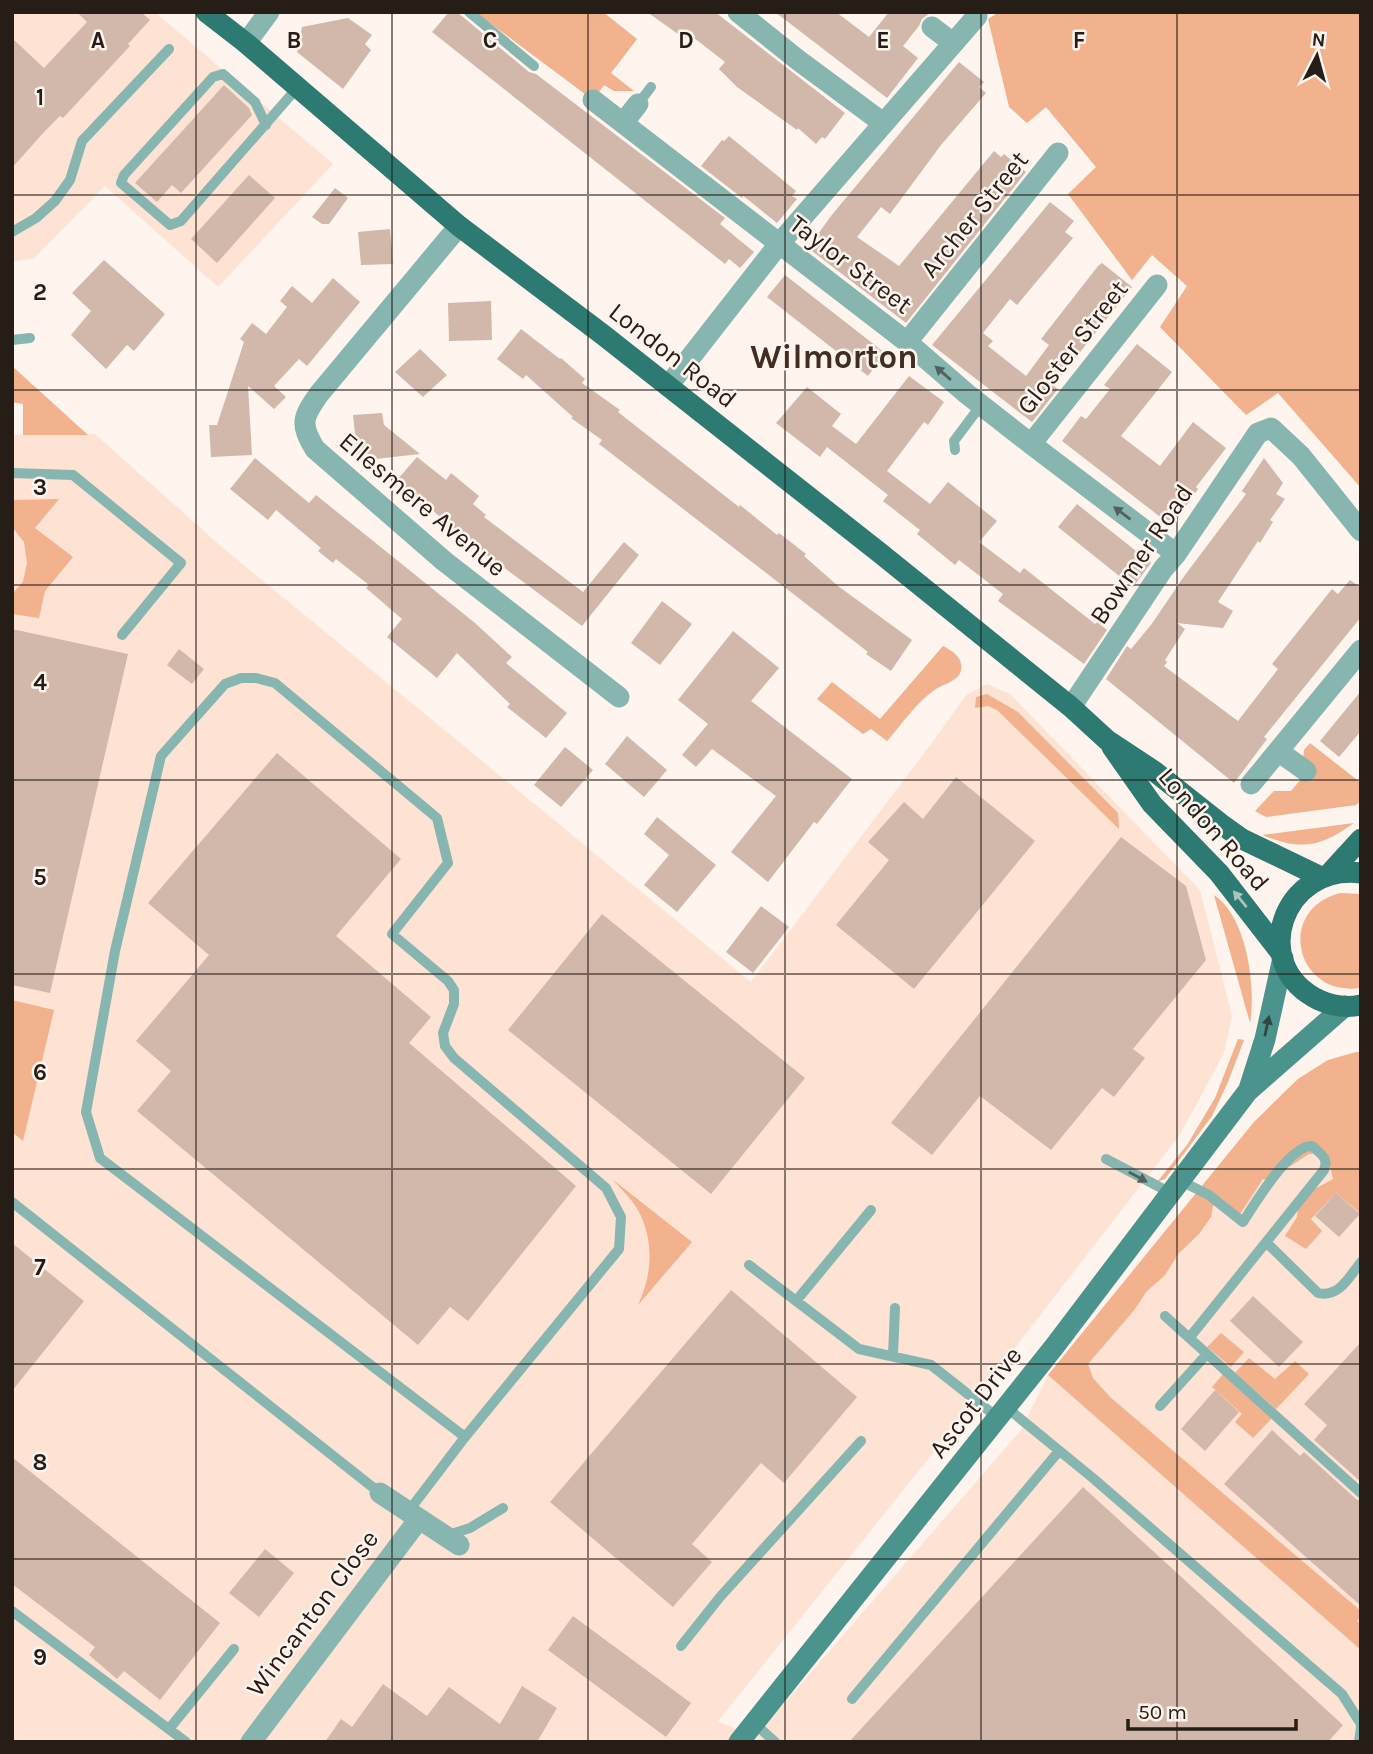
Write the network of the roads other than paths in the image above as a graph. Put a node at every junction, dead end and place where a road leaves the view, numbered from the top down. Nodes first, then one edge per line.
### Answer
1 (206, 12) edge
2 (269, 12) edge
3 (469, 12) edge
4 (738, 12) edge
5 (977, 16) dead end
6 (932, 27) dead end
7 (246, 43) junction
8 (953, 43) junction
9 (169, 49) dead end
10 (534, 66) dead end
11 (297, 88) junction
12 (645, 95) dead end
13 (593, 100) dead end
14 (623, 123) junction
15 (883, 123) junction
16 (266, 125) junction
17 (1058, 153) dead end
18 (459, 226) junction
19 (12, 232) edge
20 (779, 244) junction
21 (1157, 285) dead end
22 (30, 338) dead end
23 (12, 340) edge
24 (907, 342) junction
25 (668, 386) junction
26 (981, 405) junction
27 (1031, 444) junction
28 (955, 450) dead end
29 (12, 473) edge
30 (1361, 531) edge
31 (1176, 554) junction
32 (122, 635) dead end
33 (1361, 650) edge
34 (619, 697) dead end
35 (1071, 707) junction
36 (1107, 740) junction
37 (1278, 751) junction
38 (1306, 771) dead end
39 (1251, 784) dead end
40 (1361, 839) edge
41 (1361, 873) edge
42 (1325, 875) junction
43 (1282, 956) junction
44 (1355, 1006) edge
45 (1248, 1091) junction
46 (1106, 1159) dead end
47 (1176, 1187) junction
48 (12, 1202) edge
49 (872, 1210) dead end
50 (1266, 1243) junction
51 (1361, 1262) edge
52 (749, 1265) dead end
53 (796, 1301) junction
54 (895, 1308) dead end
55 (1165, 1317) dead end
56 (1190, 1337) junction
57 (1207, 1354) junction
58 (893, 1355) junction
59 (1160, 1406) dead end
60 (1002, 1412) junction
61 (465, 1437) junction
62 (861, 1441) dead end
63 (1059, 1451) junction
64 (380, 1493) joint
65 (1361, 1493) edge
66 (503, 1508) dead end
67 (413, 1516) junction
68 (452, 1540) joint
69 (12, 1612) edge
70 (681, 1646) dead end
71 (234, 1649) dead end
72 (852, 1699) dead end
73 (753, 1722) junction
74 (1361, 1726) edge
75 (169, 1729) junction
76 (187, 1742) edge
77 (251, 1742) edge
78 (739, 1742) edge
79 (775, 1742) edge
80 (1359, 1742) edge

1 - 7 main road, London Road
2 - 7 street
3 - 10 lane
4 - 15 street
5 - 8 street
6 - 8 street
7 - 11 main road, London Road
8 - 15 street
9 - 19 lane
11 - 16 lane
11 - 18 main road, London Road
12 - 14 street
13 - 14 street, Taylor Street
14 - 20 street, Taylor Street
15 - 20 street
16 - 16 lane
17 - 24 street, Archer Street
18 - 25 main road, London Road
18 - 34 street, Ellesmere Avenue
20 - 24 street, Taylor Street
20 - 25 street
21 - 27 street, Gloster Street
22 - 23 lane
26 -> 24 street, Taylor Street
25 - 35 main road, London Road
26 - 27 street, Taylor Street
26 - 28 lane
31 -> 27 street, Taylor Street
29 - 32 lane
30 - 31 street, Bowmer Road
31 - 35 street, Bowmer Road
33 - 37 street
35 - 36 main road, London Road
36 - 42 main road, London Road
43 -> 36 main road, London Road
37 - 38 street
37 - 39 street
40 - 42 main road
41 - 42 main road
42 - 43 main road
43 - 44 main road, London Road
45 -> 43 street, Ascot Drive
44 - 45 street, Ascot Drive
45 - 47 street, Ascot Drive
46 -> 47 lane
47 - 50 lane
47 - 60 street, Ascot Drive
48 - 64 lane
49 - 53 lane
50 - 51 lane
50 - 56 lane
52 - 53 lane
53 - 58 lane
54 - 58 lane
55 - 56 lane
56 - 57 lane
57 - 59 lane
57 - 65 lane
58 - 60 lane
60 - 63 lane
60 - 73 street, Ascot Drive
61 - 61 lane
61 - 67 lane
62 - 70 lane
63 - 72 lane
63 - 74 lane
64 - 67 street, Wincanton Close
66 - 68 lane
67 - 68 street, Wincanton Close
67 - 77 street, Wincanton Close
69 - 75 lane
71 - 75 lane
73 - 78 street, Ascot Drive
73 - 79 lane
74 - 80 lane
75 - 76 lane

